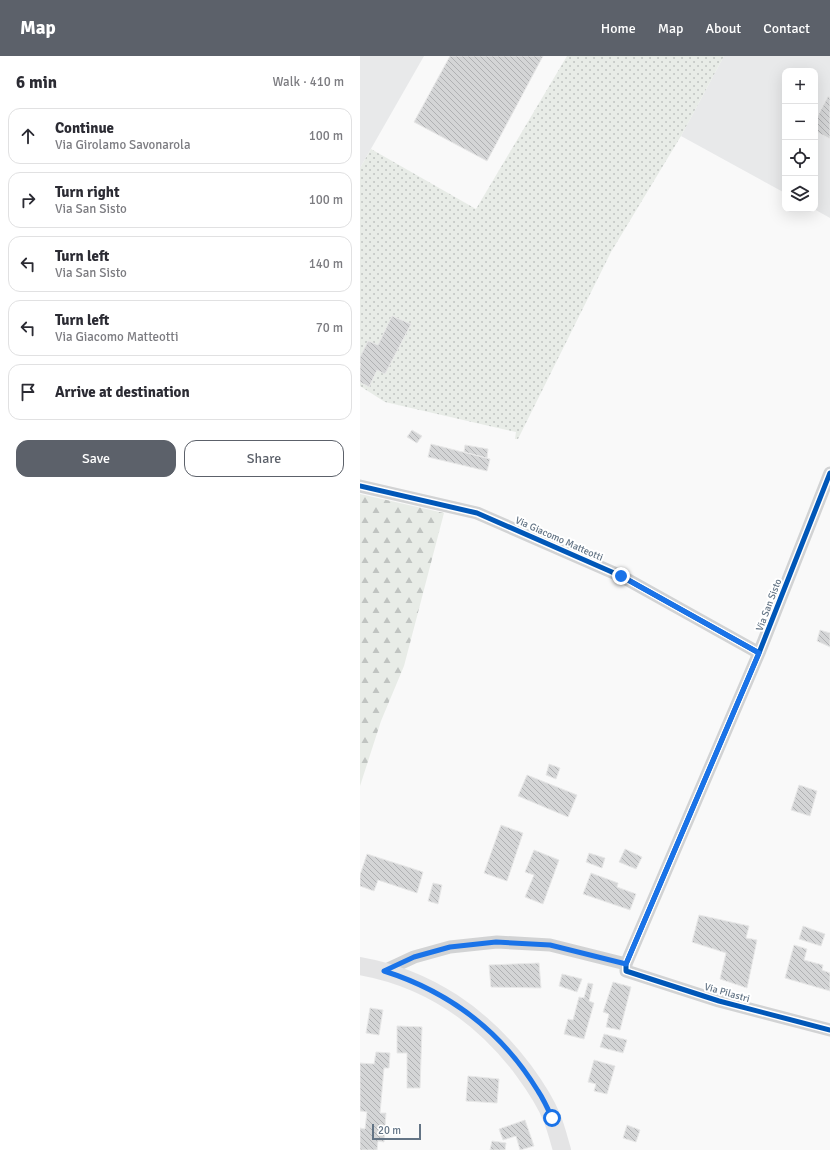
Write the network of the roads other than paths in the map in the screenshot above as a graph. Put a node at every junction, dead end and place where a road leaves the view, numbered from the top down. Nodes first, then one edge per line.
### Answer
1 (830, 472) edge
2 (360, 486) edge
3 (759, 653) junction
4 (626, 964) junction
5 (360, 966) edge
6 (384, 971) junction
7 (830, 1030) edge
8 (562, 1150) edge

1 - 3 street, Via San Sisto
2 - 3 street, Via Giacomo Matteotti
3 - 4 street, Via San Sisto
4 - 6 street
4 - 7 street, Via Pilastri
5 - 6 street
6 - 8 street

